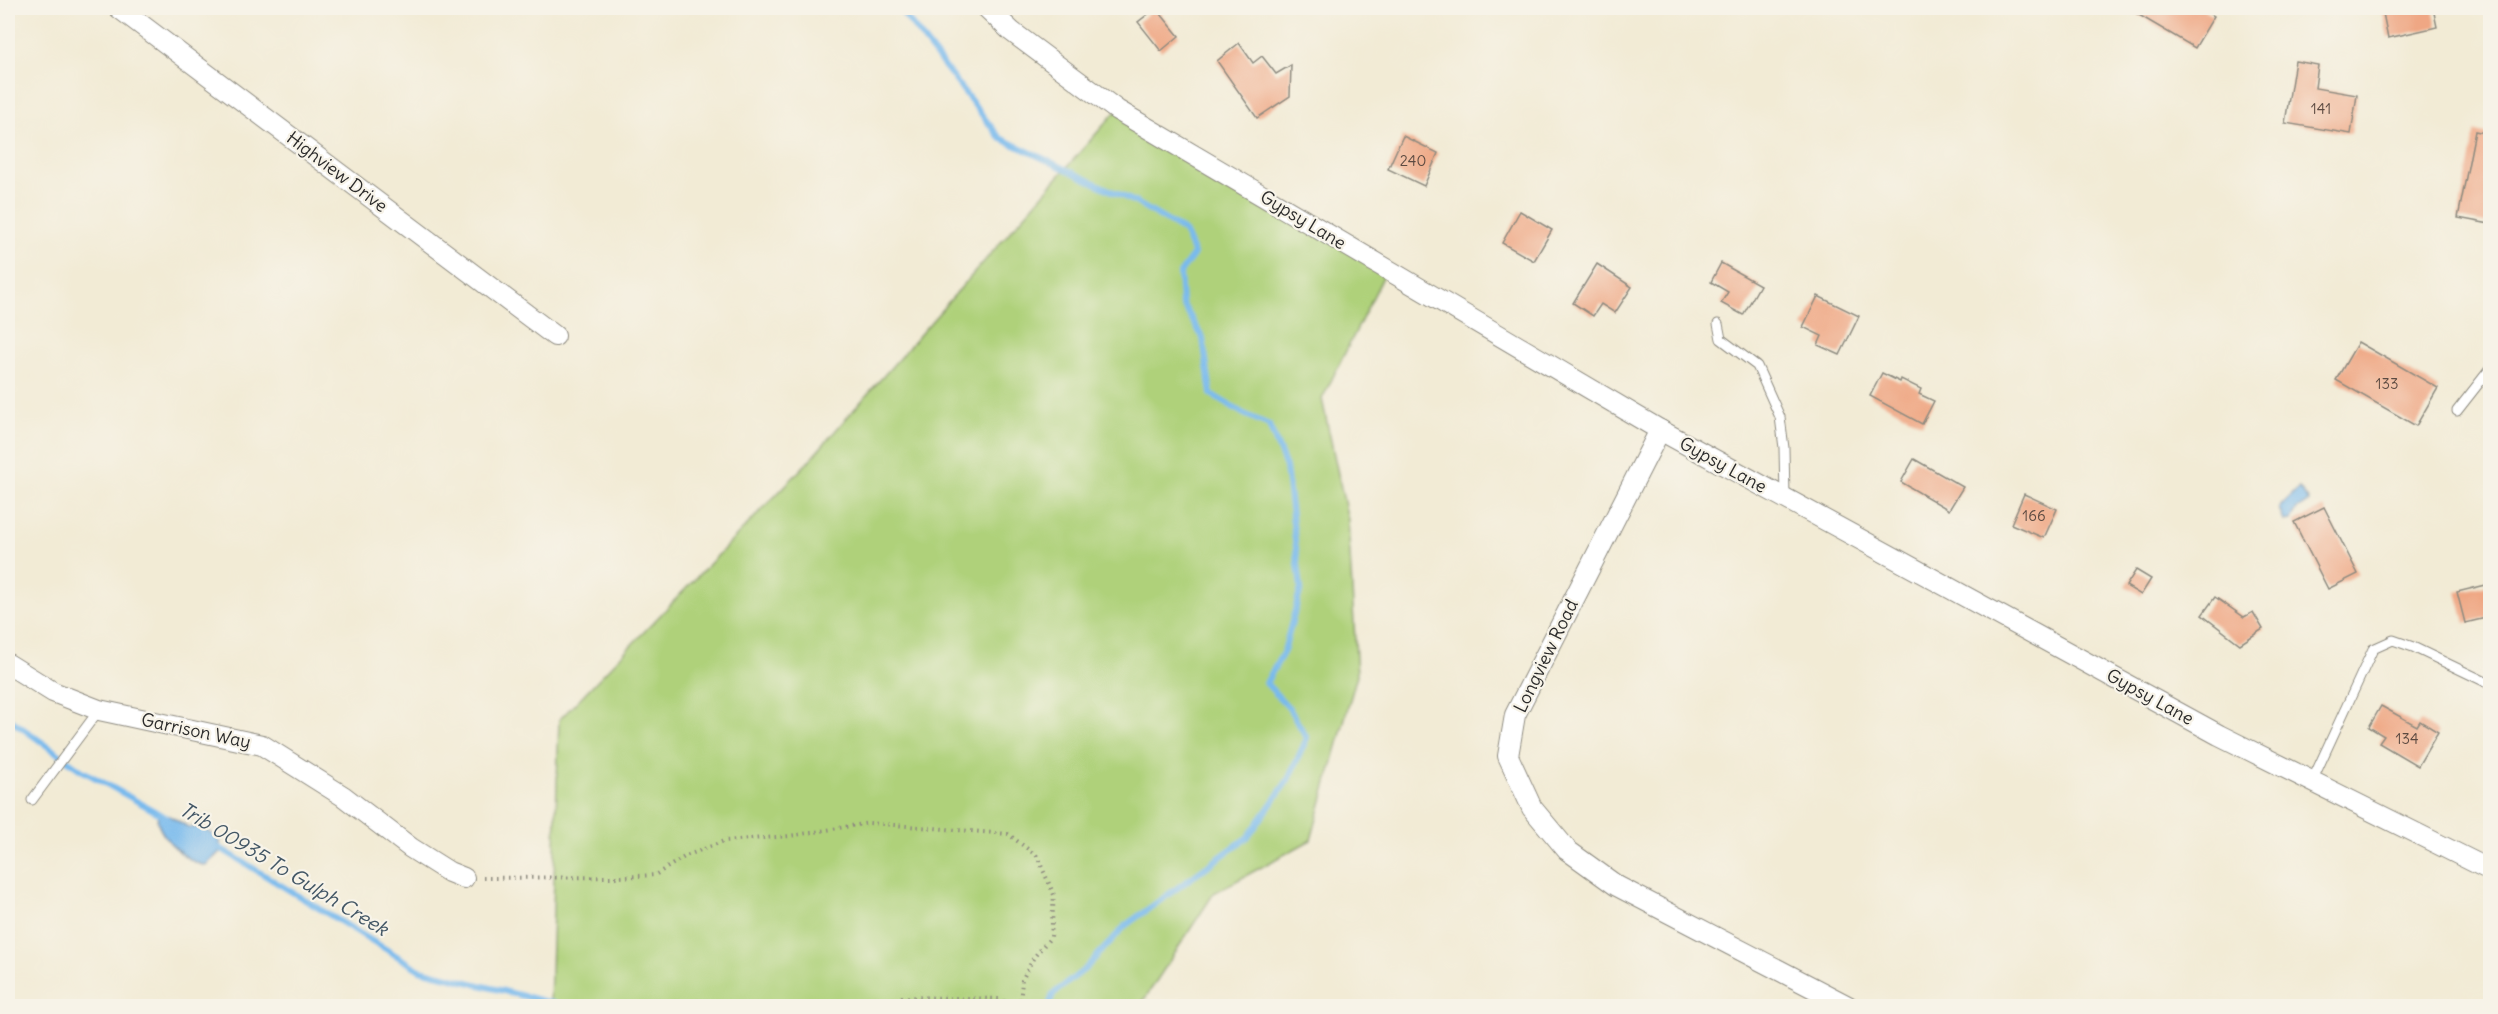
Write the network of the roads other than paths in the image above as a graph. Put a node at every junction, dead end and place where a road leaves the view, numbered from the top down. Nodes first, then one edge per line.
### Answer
1 (119, 8) edge
2 (987, 8) edge
3 (1718, 324) dead end
4 (555, 336) dead end
5 (2490, 369) edge
6 (2457, 411) dead end
7 (1660, 430) junction
8 (1785, 498) junction
9 (8, 664) edge
10 (2490, 684) edge
11 (99, 710) junction
12 (2312, 782) junction
13 (32, 800) dead end
14 (2490, 870) edge
15 (464, 878) road end
16 (1848, 1006) edge

1 - 4 street, Highview Drive
2 - 7 street, Gypsy Lane
3 - 8 lane
5 - 6 lane
7 - 8 street, Gypsy Lane
7 - 16 street, Longview Road
8 - 12 street, Gypsy Lane
9 - 11 street, Garrison Way
10 - 12 lane
11 - 13 lane
11 - 15 street, Garrison Way
12 - 14 street, Gypsy Lane

